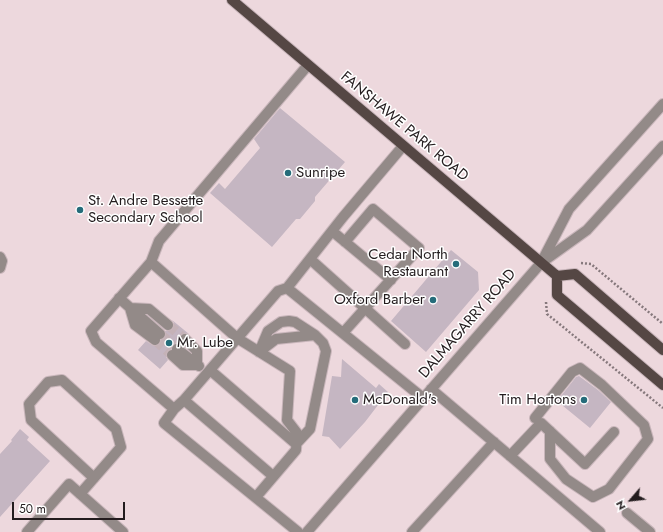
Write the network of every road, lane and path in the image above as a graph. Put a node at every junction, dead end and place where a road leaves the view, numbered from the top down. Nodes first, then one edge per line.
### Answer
1 (232, 0) edge
2 (308, 65) junction
3 (663, 104) edge
4 (403, 146) junction
5 (663, 146) edge
6 (332, 231) junction
7 (345, 242) junction
8 (0, 257) edge
9 (310, 259) junction
10 (151, 262) junction
11 (541, 263) junction
12 (591, 264) dead end
13 (0, 268) edge
14 (557, 276) junction
15 (391, 280) junction
16 (287, 288) junction
17 (119, 298) junction
18 (546, 299) dead end
19 (130, 308) junction
20 (365, 308) junction
21 (663, 324) edge
22 (168, 325) tunnel mouth
23 (343, 333) junction
24 (315, 335) junction
25 (157, 337) tunnel mouth
26 (237, 338) junction
27 (185, 340) tunnel mouth
28 (405, 344) dead end
29 (663, 350) edge
30 (175, 352) tunnel mouth
31 (259, 352) junction
32 (198, 365) junction
33 (208, 372) junction
34 (663, 385) edge
35 (431, 390) junction
36 (423, 398) junction
37 (184, 400) junction
38 (663, 408) edge
39 (174, 409) junction
40 (535, 418) dead end
41 (550, 431) junction
42 (614, 432) dead end
43 (494, 442) junction
44 (296, 444) junction
45 (510, 456) junction
46 (273, 476) junction
47 (94, 478) junction
48 (80, 494) junction
49 (256, 497) junction
50 (627, 513) dead end
51 (120, 531) edge
52 (27, 532) edge
53 (298, 532) edge
54 (307, 532) edge
55 (412, 532) edge
56 (600, 532) edge
57 (650, 532) edge

1 - 2 main road, FANSHAWE PARK ROAD
2 - 4 main road, FANSHAWE PARK ROAD
2 - 10 street
3 - 11 street, DALMAGARRY ROAD
4 - 6 street
4 - 11 main road, FANSHAWE PARK ROAD
5 - 11 street, DALMAGARRY ROAD
6 - 7 street
6 - 9 street
7 - 15 street
7 - 15 street
8 - 13 street
9 - 16 street
9 - 20 street
10 - 17 street
10 - 26 street
11 - 14 main road, FANSHAWE PARK ROAD
11 - 35 street, DALMAGARRY ROAD
12 - 21 path
14 - 29 main road
14 - 34 main road
15 - 20 street
16 - 23 street
16 - 26 street
17 - 19 street
17 - 39 street
18 - 38 path
19 - 22 street
19 - 25 street
20 - 23 street
20 - 28 street
23 - 36 street
24 - 31 street
24 - 31 street
24 - 44 street
26 - 31 street
26 - 33 street
27 - 32 street
30 - 32 street
31 - 44 street
32 - 33 street
33 - 37 street
33 - 44 street
35 - 36 street, DALMAGARRY ROAD
35 - 43 street
36 - 54 street, DALMAGARRY ROAD
37 - 39 street
37 - 46 street
39 - 49 street
40 - 41 street
41 - 42 street
41 - 45 street
43 - 45 street
43 - 55 street
44 - 46 street
45 - 56 street
46 - 49 street
47 - 47 street
47 - 48 street
48 - 51 street
48 - 52 street
49 - 53 street
50 - 57 street

